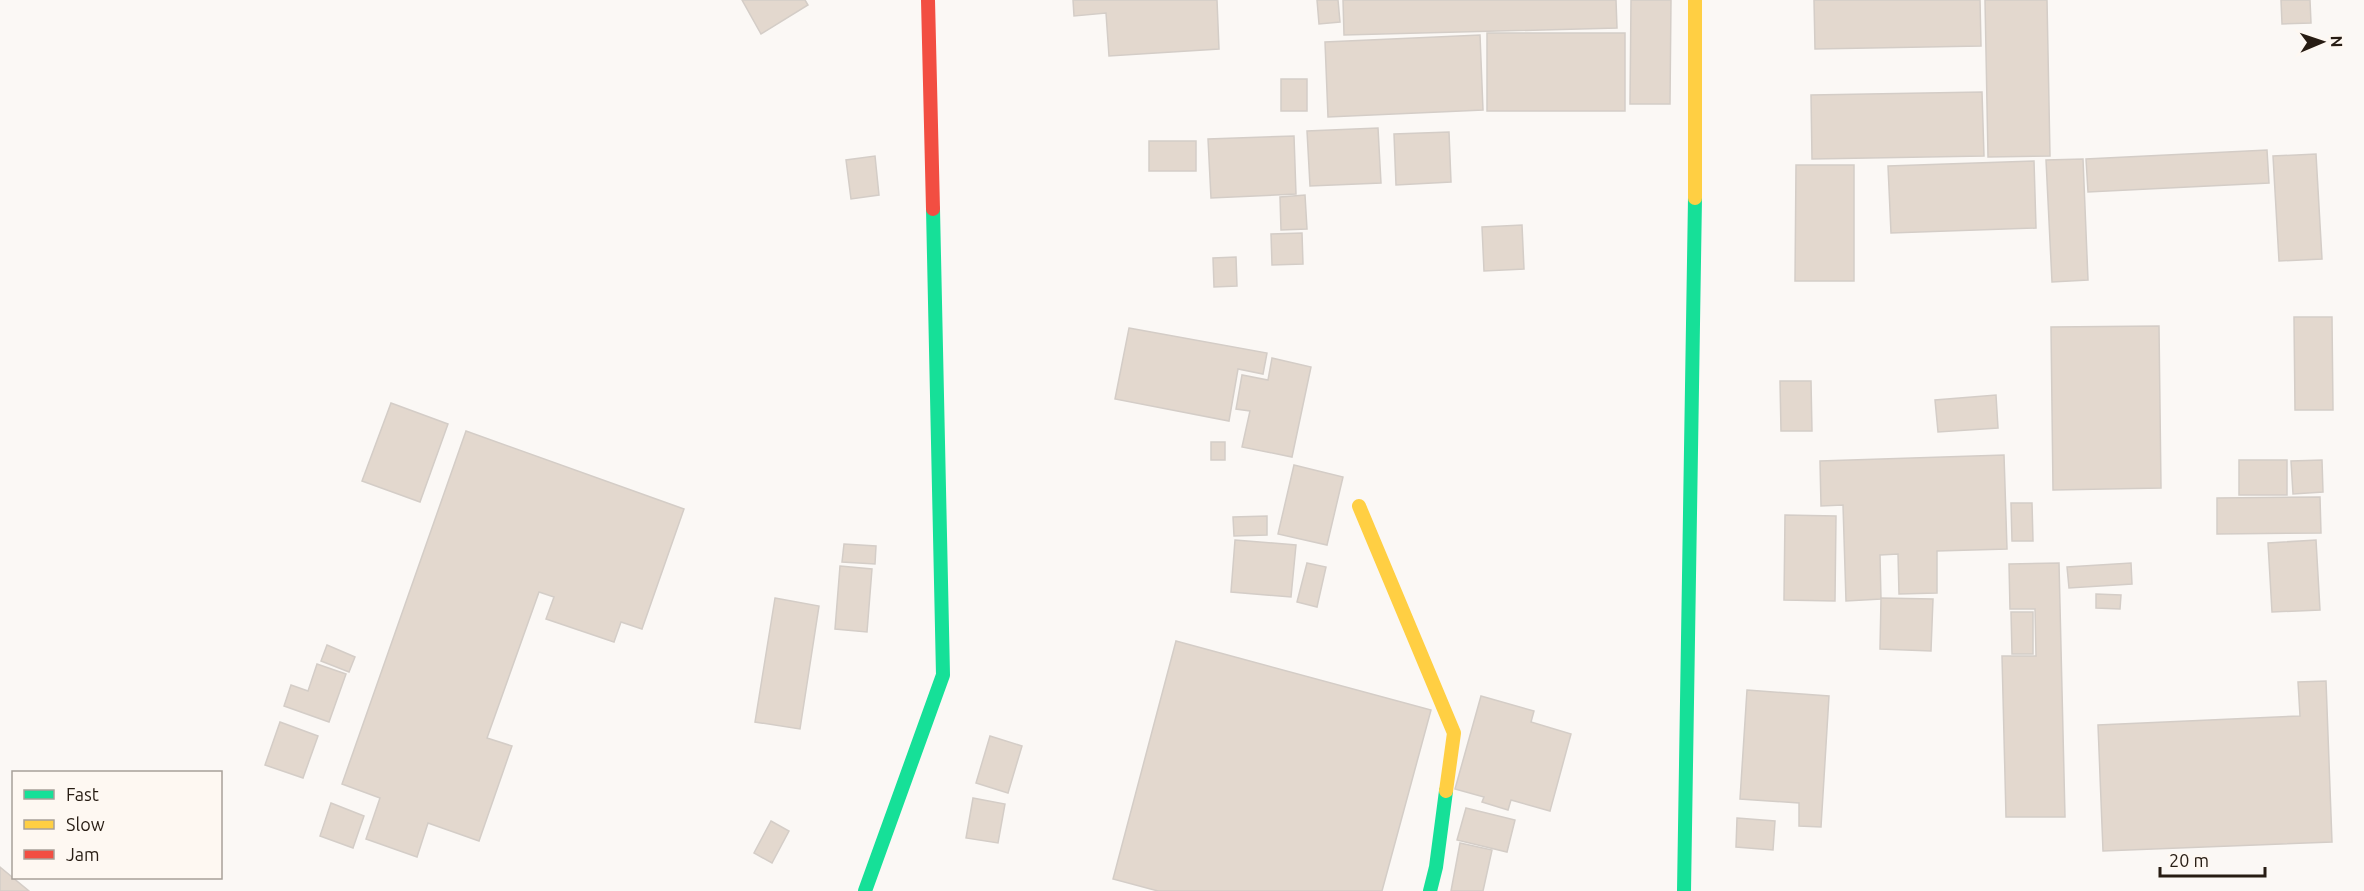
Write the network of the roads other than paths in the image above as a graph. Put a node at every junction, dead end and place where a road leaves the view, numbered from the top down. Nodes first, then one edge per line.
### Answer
1 (928, 0) edge
2 (1695, 0) edge
3 (1359, 506) dead end
4 (865, 891) edge
5 (1430, 891) edge
6 (1684, 891) edge

1 - 4 street
2 - 6 street
3 - 5 street

